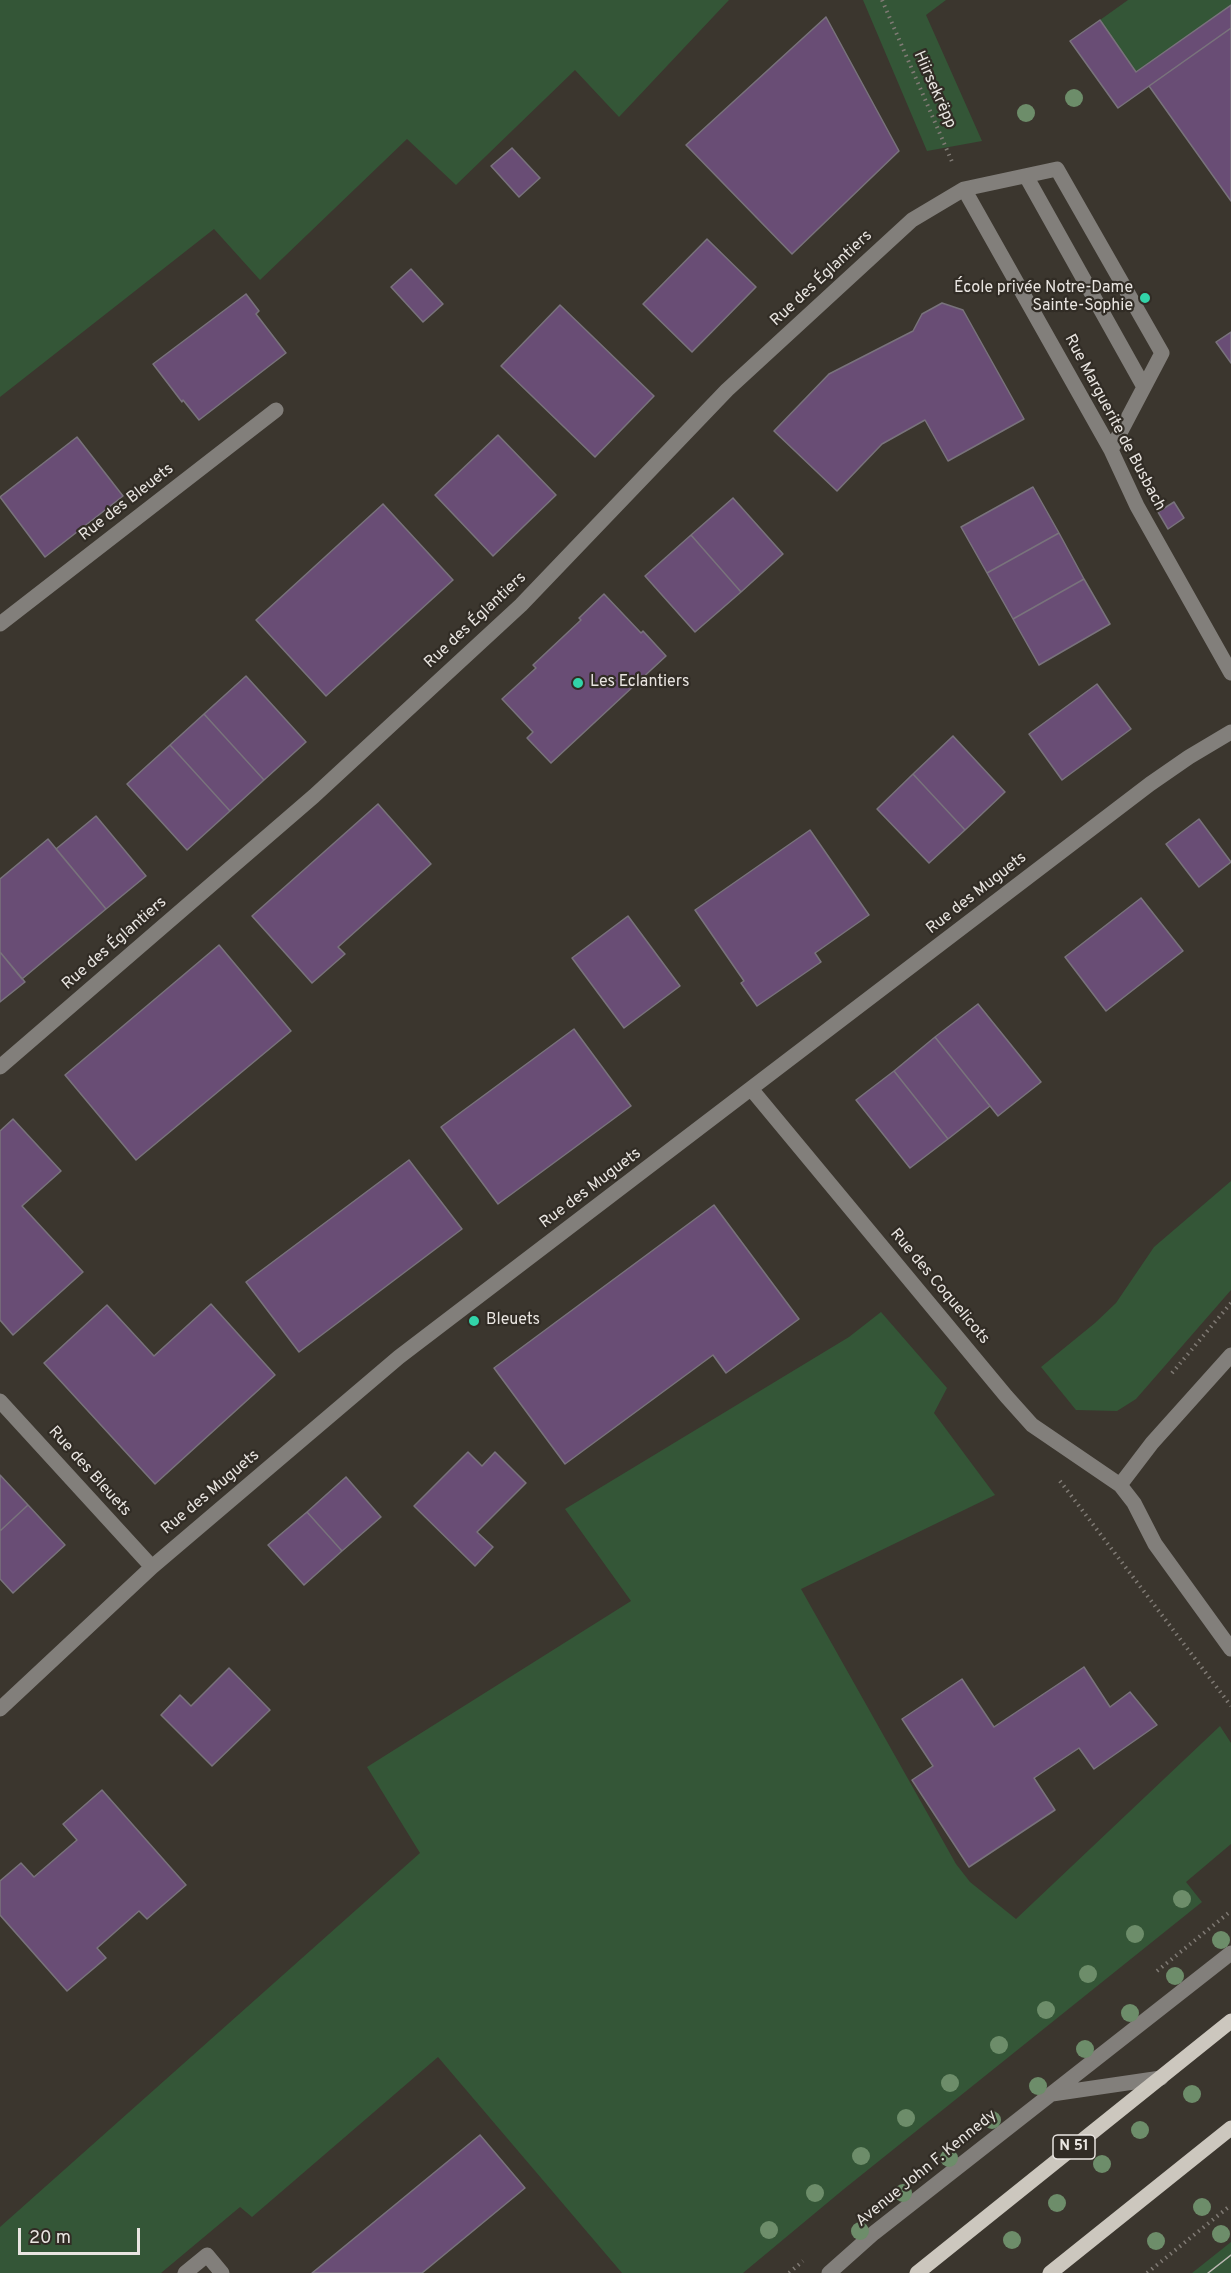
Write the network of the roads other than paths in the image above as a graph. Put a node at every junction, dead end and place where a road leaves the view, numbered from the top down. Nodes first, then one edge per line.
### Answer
1 (1026, 176) junction
2 (964, 189) junction
3 (1144, 387) junction
4 (276, 410) dead end
5 (1111, 450) junction
6 (0, 624) edge
7 (1231, 673) edge
8 (1231, 732) edge
9 (0, 1067) edge
10 (752, 1090) junction
11 (1231, 1355) edge
12 (0, 1401) edge
13 (1120, 1485) junction
14 (152, 1567) junction
15 (1231, 1649) edge
16 (0, 1709) edge
17 (1231, 1953) edge
18 (1231, 2021) edge
19 (1161, 2078) junction
20 (1049, 2095) junction
21 (1231, 2128) edge
22 (185, 2273) edge
23 (222, 2273) edge
24 (829, 2273) edge
25 (916, 2273) edge
26 (1050, 2273) edge

1 - 2 street, Rue des Églantiers
1 - 3 street
1 - 3 street, Rue des Églantiers
2 - 5 street, Rue Marguerite de Busbach
2 - 9 street, Rue des Églantiers
3 - 5 street
4 - 6 street, Rue des Bleuets
5 - 7 street, Rue Marguerite de Busbach
8 - 10 street, Rue des Muguets
10 - 13 street, Rue des Coquelicots
10 - 14 street, Rue des Muguets
11 - 13 street
12 - 14 street, Rue des Bleuets
13 - 15 street, Rue des Coquelicots
14 - 16 street, Rue des Muguets
17 - 20 street, Avenue John F. Kennedy
18 - 19 main road, N 51
19 - 20 street, Avenue John F. Kennedy
19 - 25 main road, N 51
20 - 24 street, Avenue John F. Kennedy
21 - 26 main road
22 - 23 street

